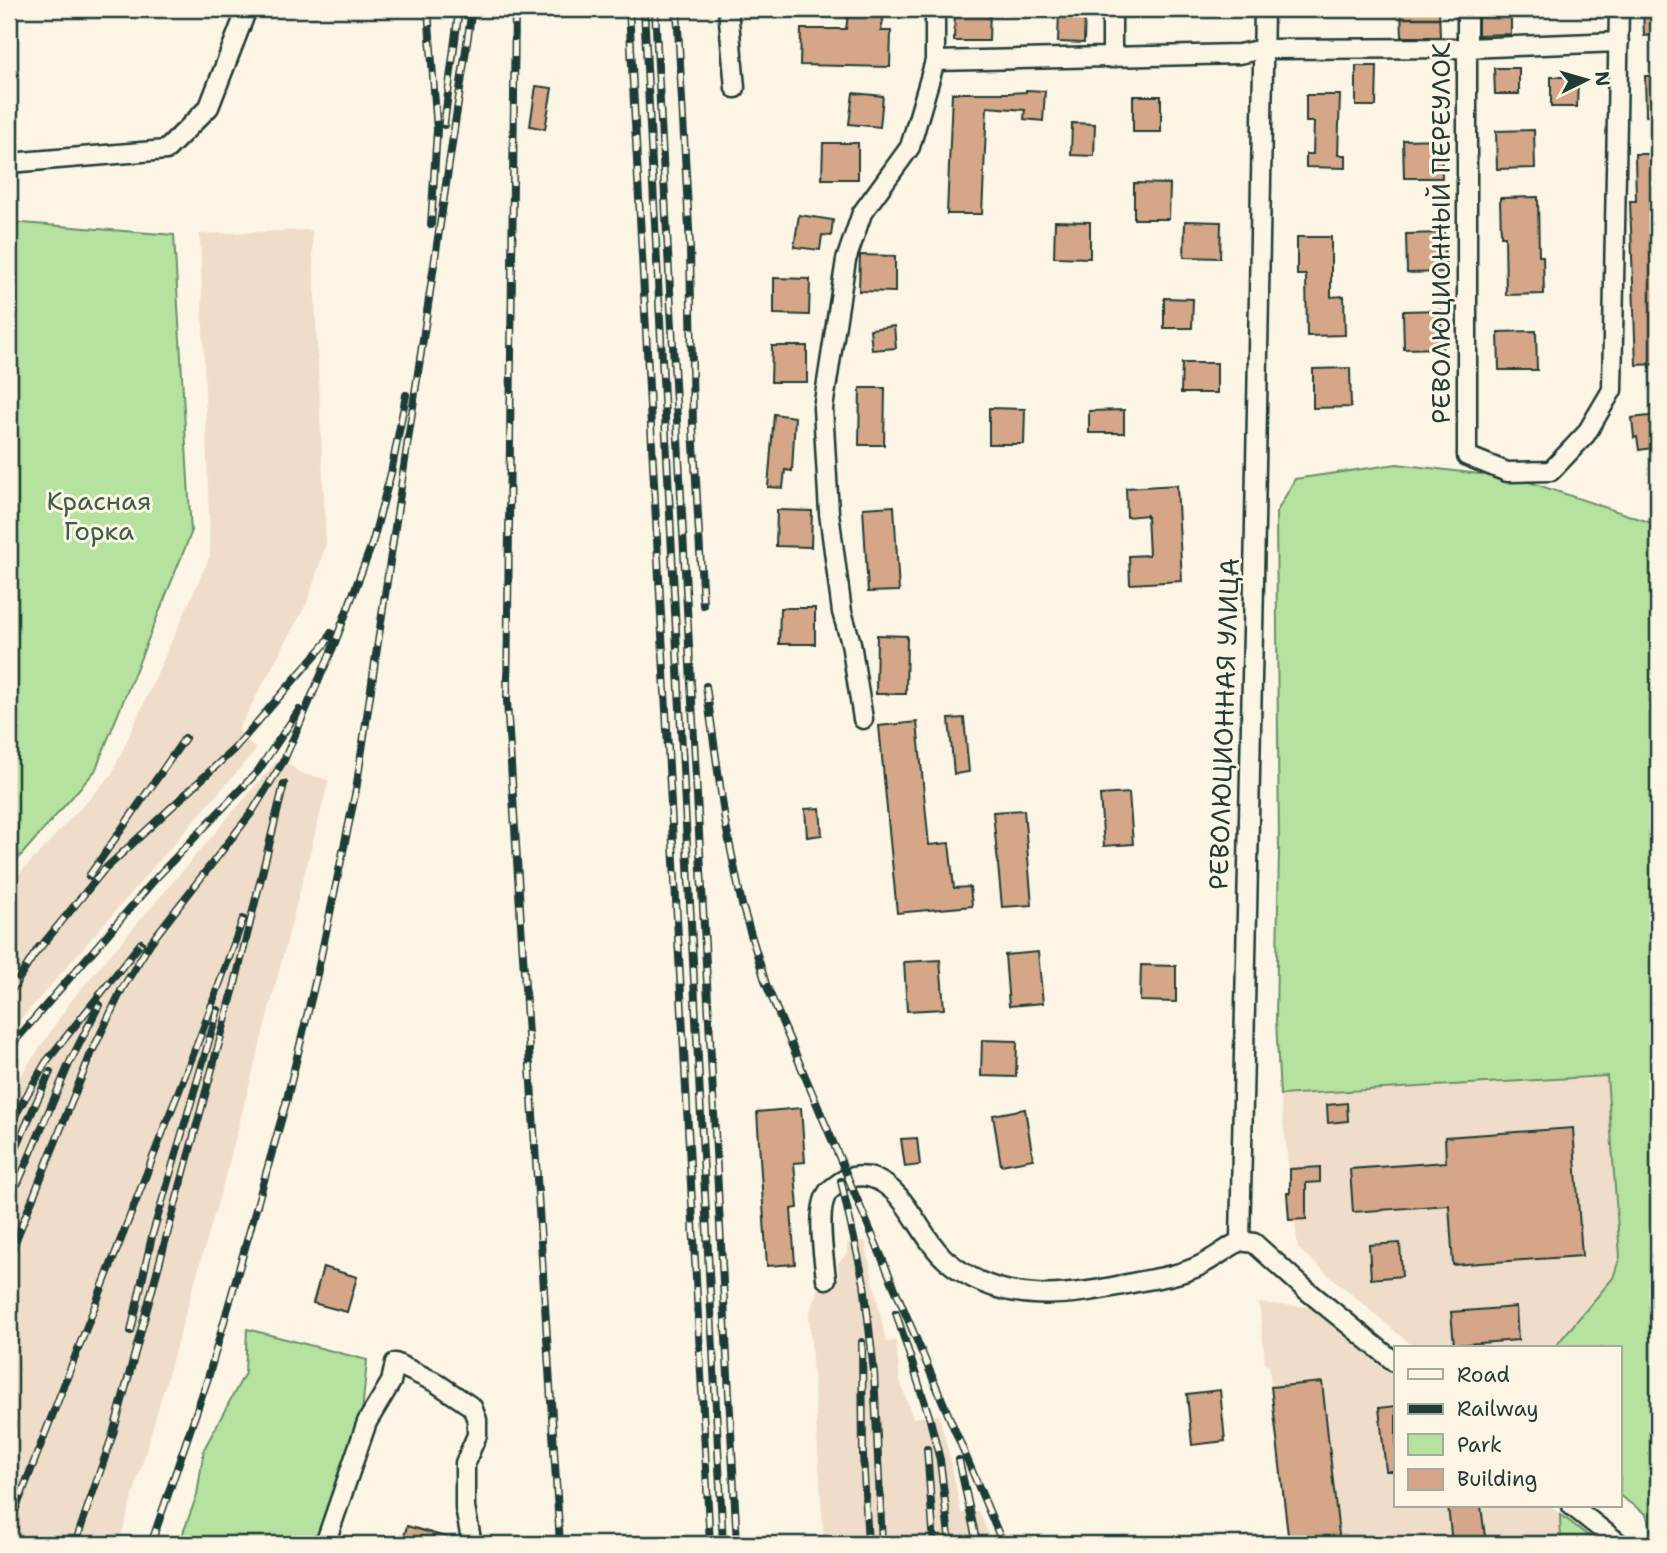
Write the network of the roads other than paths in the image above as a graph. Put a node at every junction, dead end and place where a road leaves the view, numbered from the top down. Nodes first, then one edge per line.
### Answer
1 (247, 9) edge
2 (728, 9) edge
3 (935, 9) edge
4 (1112, 9) edge
5 (1264, 9) edge
6 (1467, 9) edge
7 (1619, 9) edge
8 (1619, 42) junction
9 (1263, 48) junction
10 (1467, 48) junction
11 (1112, 58) junction
12 (935, 61) junction
13 (735, 88) dead end
14 (9, 163) edge
15 (863, 719) dead end
16 (1240, 1241) junction
17 (826, 1279) dead end
18 (1394, 1361) edge
19 (1575, 1508) edge
20 (325, 1544) edge
21 (472, 1544) edge
22 (1620, 1544) edge

1 - 14 street
2 - 13 street
3 - 12 street
4 - 11 street
5 - 9 street, РЕВОЛЮЦИОННАЯ УЛИЦА
6 - 10 street, РЕВОЛЮЦИОННЫЙ ПЕРЕУЛОК
7 - 8 street
8 - 10 street
8 - 10 street, РЕВОЛЮЦИОННЫЙ ПЕРЕУЛОК
9 - 10 street
9 - 11 street
9 - 16 street, РЕВОЛЮЦИОННАЯ УЛИЦА
11 - 12 street
12 - 15 street
16 - 17 street
16 - 18 street
19 - 22 street
20 - 21 street

